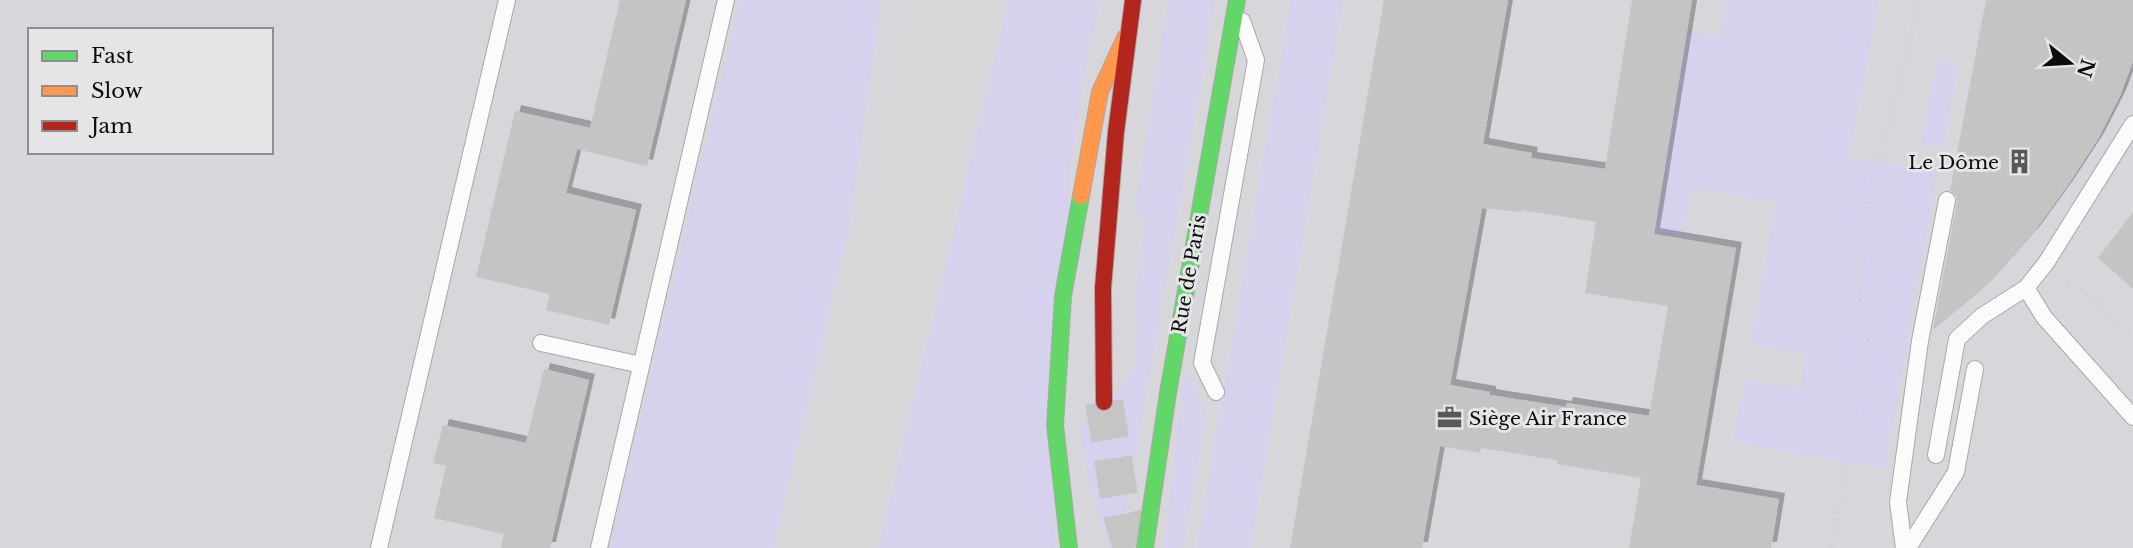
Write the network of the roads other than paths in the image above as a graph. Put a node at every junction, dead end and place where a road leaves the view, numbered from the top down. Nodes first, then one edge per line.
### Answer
1 (506, 0) edge
2 (726, 0) edge
3 (1133, 0) edge
4 (1237, 3) edge
5 (1127, 33) junction
6 (2133, 124) edge
7 (1947, 200) dead end
8 (2026, 288) junction
9 (541, 343) dead end
10 (641, 365) junction
11 (1975, 369) dead end
12 (1216, 392) dead end
13 (1104, 402) tunnel mouth
14 (2133, 417) edge
15 (1936, 455) dead end
16 (379, 548) edge
17 (599, 548) edge
18 (1069, 548) edge
19 (1145, 548) edge
20 (1906, 548) edge

1 - 16 lane
2 - 10 lane
3 - 5 street
4 - 12 lane
4 - 19 street, Rue de Paris
5 - 13 street
5 - 18 street
6 - 8 lane
7 - 20 lane
8 - 14 lane
8 - 15 lane
9 - 10 lane
10 - 17 lane
11 - 20 lane

